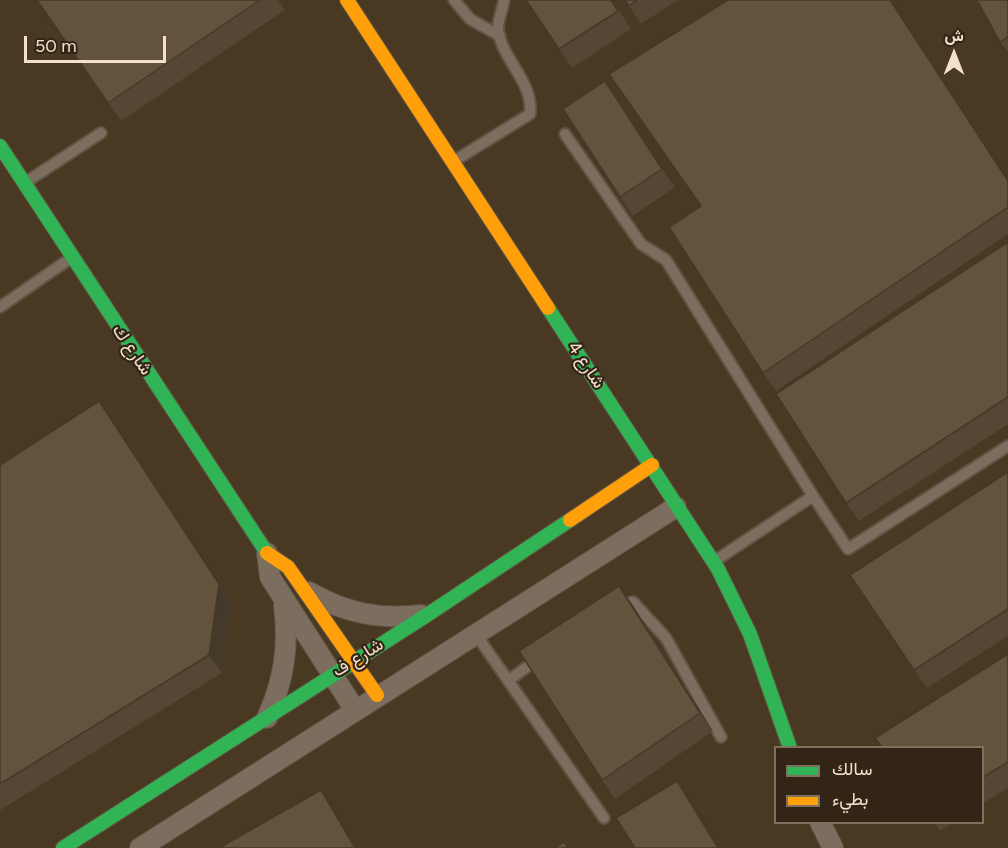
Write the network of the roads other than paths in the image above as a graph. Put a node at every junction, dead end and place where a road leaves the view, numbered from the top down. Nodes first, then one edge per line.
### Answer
1 (347, 0) edge
2 (454, 0) edge
3 (504, 0) edge
4 (500, 36) junction
5 (101, 133) dead end
6 (565, 135) dead end
7 (0, 146) edge
8 (452, 163) junction
9 (24, 183) junction
10 (71, 258) junction
11 (0, 307) edge
12 (1008, 446) edge
13 (652, 465) junction
14 (813, 496) junction
15 (676, 507) junction
16 (267, 553) junction
17 (713, 562) junction
18 (301, 587) junction
19 (283, 599) junction
20 (611, 610) edge
21 (427, 615) junction
22 (475, 633) junction
23 (553, 649) edge
24 (353, 660) junction
25 (331, 674) junction
26 (509, 680) junction
27 (378, 695) junction
28 (355, 710) junction
29 (267, 718) junction
30 (721, 737) dead end
31 (790, 746) edge
32 (604, 818) dead end
33 (821, 824) edge
34 (63, 848) edge
35 (140, 848) edge
36 (833, 848) edge

1 - 8 street, شارع 4
2 - 4 lane
3 - 4 lane
4 - 8 lane
5 - 9 lane
6 - 14 lane
7 - 9 street, شارع ك
8 - 13 street, شارع 4
9 - 10 street, شارع ك
10 - 11 lane
10 - 16 street, شارع ك
12 - 14 lane
13 - 15 street, شارع 4
13 - 21 street, شارع ف
14 - 17 lane
15 - 17 street, شارع 4
15 - 22 street
16 - 18 street, شارع ك
16 - 19 street, شارع ك
17 - 31 street, شارع 4
18 - 21 street
18 - 24 street, شارع ك
19 - 25 street, شارع ك
19 - 29 street
20 - 30 lane
21 - 24 street, شارع ف
22 - 26 lane
22 - 27 street
23 - 26 lane
24 - 25 street, شارع ف
24 - 27 street, شارع ك
25 - 28 street, شارع ك
25 - 29 street, شارع ف
26 - 32 lane
27 - 28 street
28 - 35 street
29 - 34 street, شارع ف
33 - 36 street

